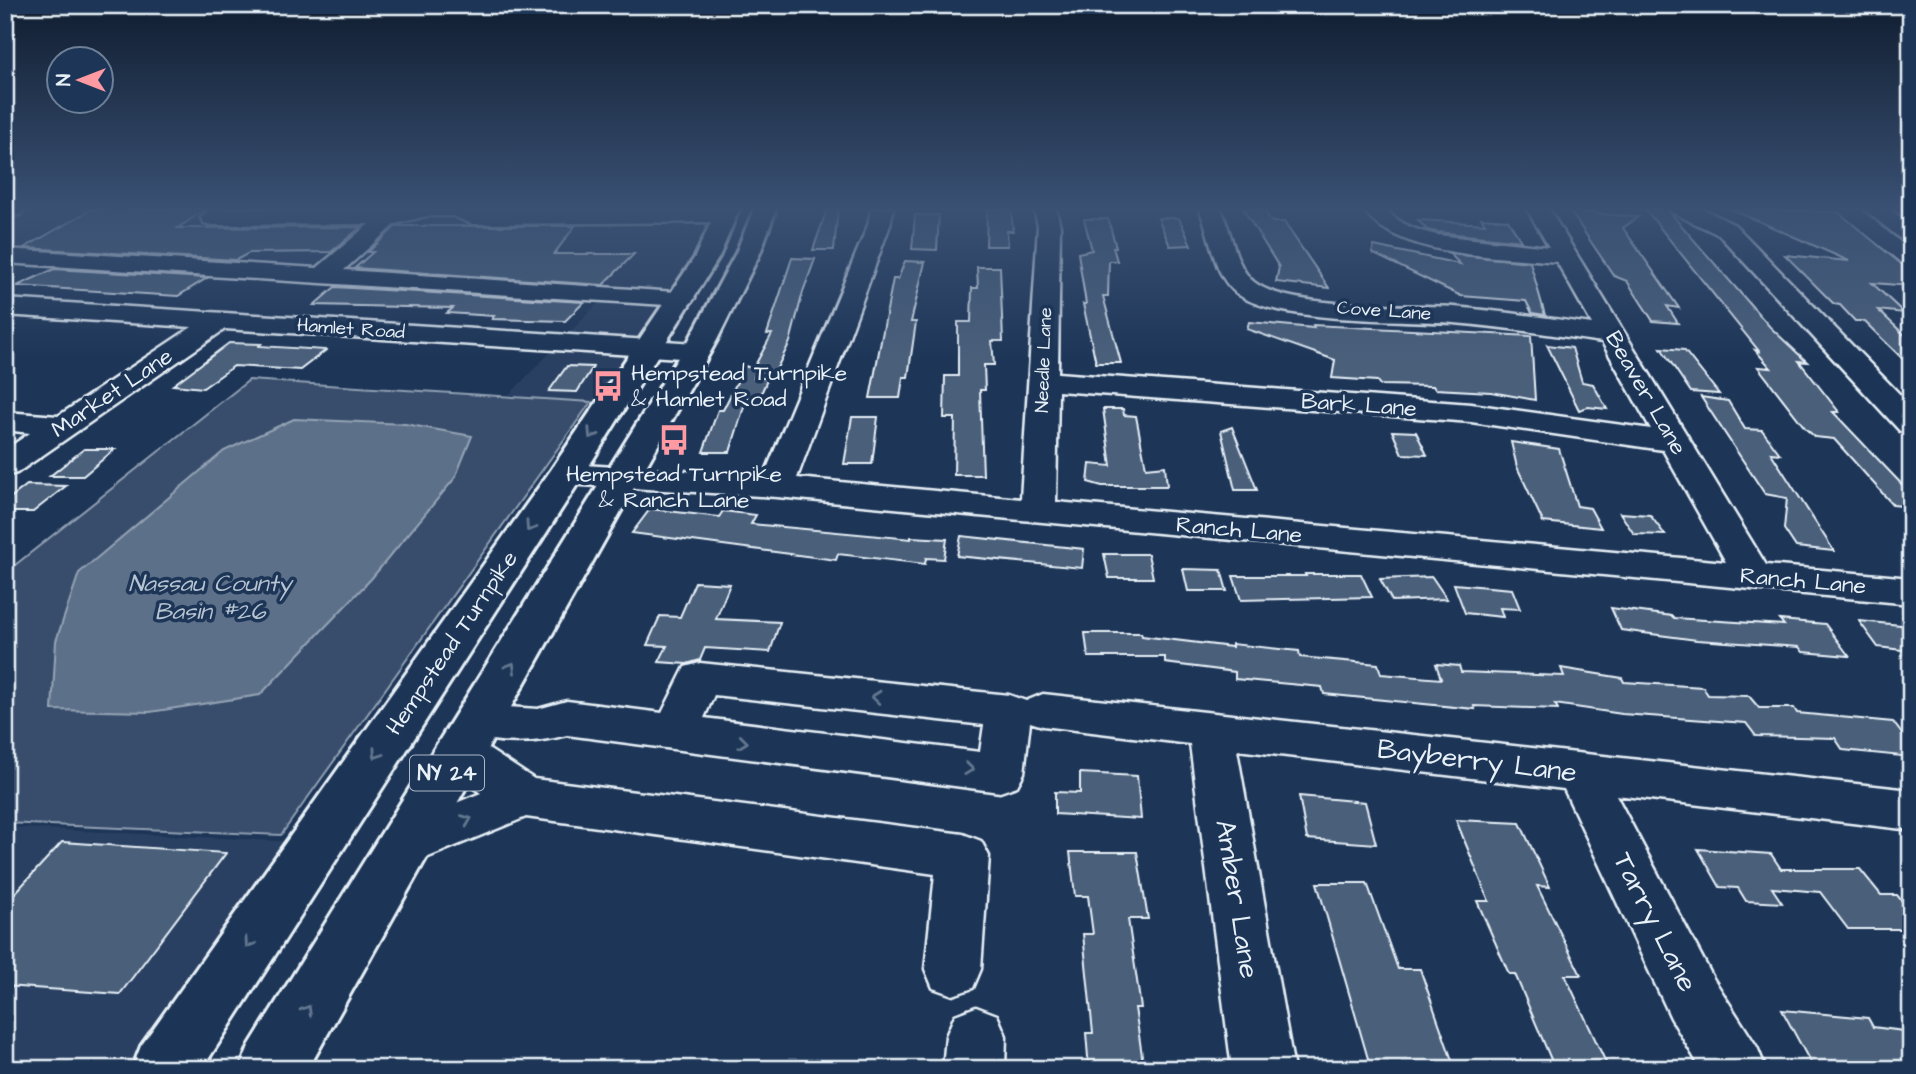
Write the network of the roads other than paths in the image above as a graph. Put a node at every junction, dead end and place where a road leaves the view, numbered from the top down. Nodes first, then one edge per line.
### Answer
1 (22, 259) edge
2 (342, 259) edge
3 (706, 259) edge
4 (745, 259) edge
5 (866, 259) edge
6 (1048, 259) edge
7 (1230, 259) edge
8 (1568, 259) edge
9 (1755, 259) edge
10 (37, 262) junction
11 (322, 276) junction
12 (5, 278) edge
13 (682, 298) junction
14 (5, 307) edge
15 (219, 321) junction
16 (1612, 335) junction
17 (648, 348) junction
18 (696, 351) junction
19 (1043, 381) junction
20 (5, 421) edge
21 (1911, 424) edge
22 (64, 426) junction
23 (1674, 442) junction
24 (5, 466) edge
25 (566, 474) junction
26 (622, 477) junction
27 (777, 488) junction
28 (1038, 512) junction
29 (1754, 577) junction
30 (1911, 591) edge
31 (1044, 710) dead end
32 (1211, 730) junction
33 (675, 733) junction
34 (469, 738) junction
35 (1580, 772) junction
36 (523, 797) junction
37 (1911, 810) edge
38 (404, 846) junction
39 (953, 970) dead end
40 (164, 1069) edge
41 (272, 1069) edge
42 (1263, 1069) edge
43 (1735, 1069) edge

1 - 10 street
2 - 11 street
3 - 13 main road, Hempstead Turnpike / NY 24
4 - 18 main road, NY 24
5 - 27 street
6 - 19 street, Needle Lane
7 - 16 street, Cove Lane
8 - 16 street, Beaver Lane
9 - 21 street
10 - 11 street
10 - 12 street
11 - 13 street
13 - 17 main road, Hempstead Turnpike / NY 24
14 - 15 street, Hamlet Road
15 - 17 street, Hamlet Road
15 - 22 street, Market Lane
16 - 23 street, Beaver Lane
17 - 18 street, Hamlet Road
17 -> 25 main road, Hempstead Turnpike / NY 24
18 - 26 main road, NY 24
19 - 23 street, Bark Lane
19 - 28 street, Needle Lane
20 - 22 street
22 - 24 street, Market Lane
23 - 29 street, Beaver Lane
25 - 26 street, Ranch Lane
25 -> 40 main road, Hempstead Turnpike / NY 24
26 - 27 street, Ranch Lane
34 -> 26 main road, NY 24
27 - 28 street, Ranch Lane
28 - 29 street, Ranch Lane
29 - 30 street, Ranch Lane
31 - 32 street, Bayberry Lane
32 - 35 street, Bayberry Lane
32 - 42 street, Amber Lane
33 -> 33 street
33 - 34 street
34 - 36 street
34 - 38 main road, NY 24
35 - 37 street, Bayberry Lane
35 - 43 street, Tarry Lane
38 -> 36 street
36 - 39 street
41 -> 38 main road, NY 24

